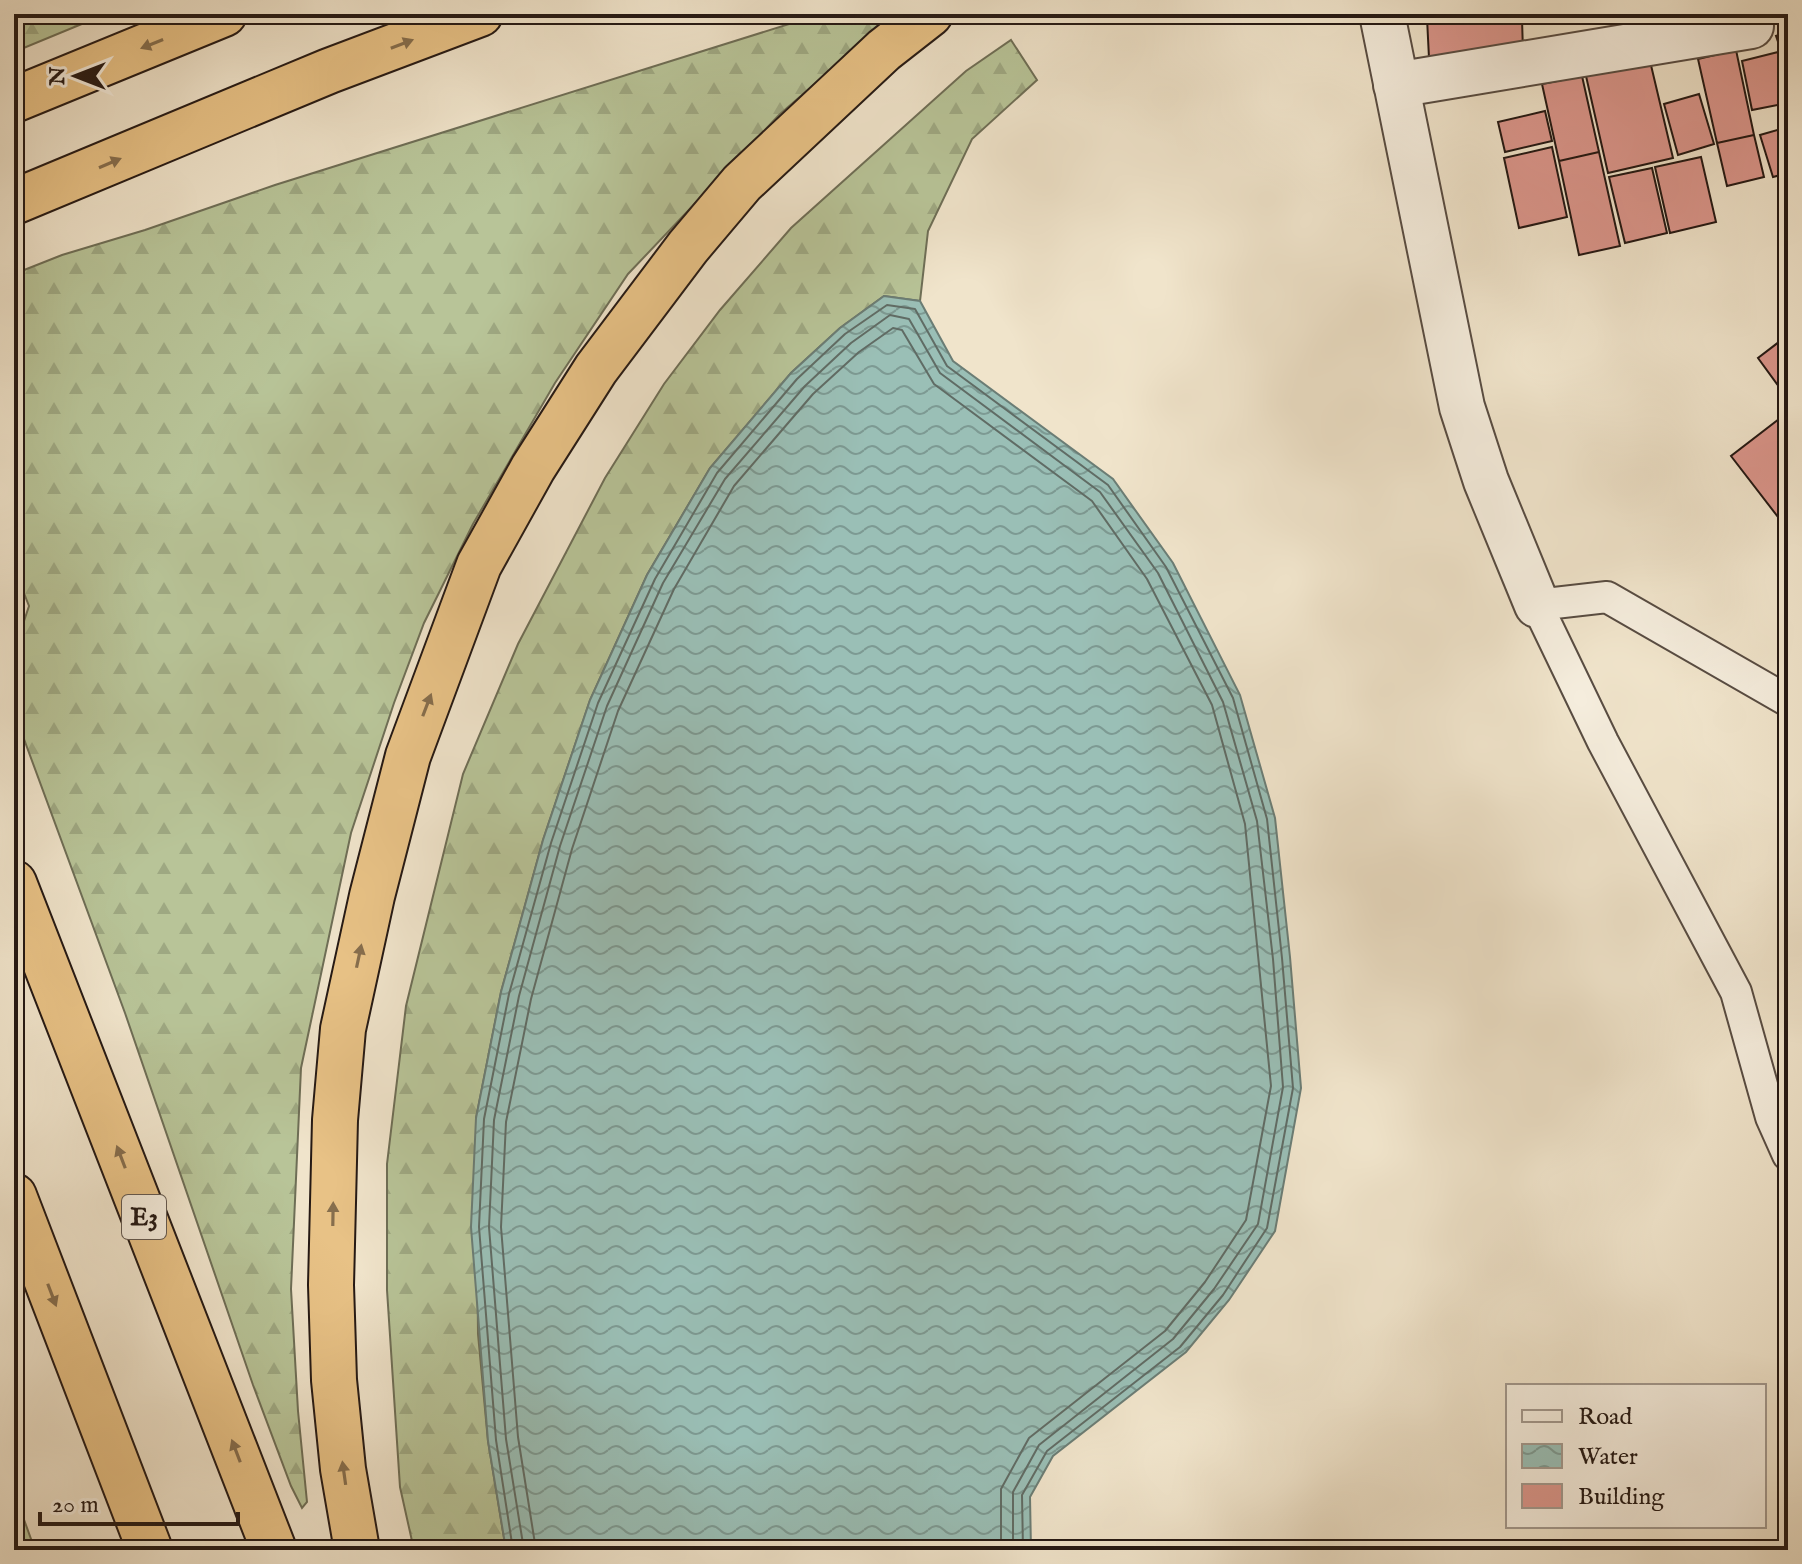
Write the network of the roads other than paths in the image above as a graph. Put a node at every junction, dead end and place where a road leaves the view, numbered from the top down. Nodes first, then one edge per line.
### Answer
1 (224, 14) edge
2 (480, 14) edge
3 (930, 14) edge
4 (1382, 14) edge
5 (1751, 26) dead end
6 (1396, 85) junction
7 (14, 100) edge
8 (26, 197) edge
9 (1537, 605) junction
10 (1788, 701) edge
11 (14, 883) edge
12 (1788, 1155) edge
13 (14, 1196) edge
14 (150, 1550) edge
15 (274, 1550) edge
16 (357, 1550) edge

1 -> 7 highway
8 -> 2 highway
16 -> 3 highway
4 - 6 street
5 - 6 street
6 - 9 street
9 - 10 lane
9 - 12 lane
15 -> 11 highway, E3
13 -> 14 highway

